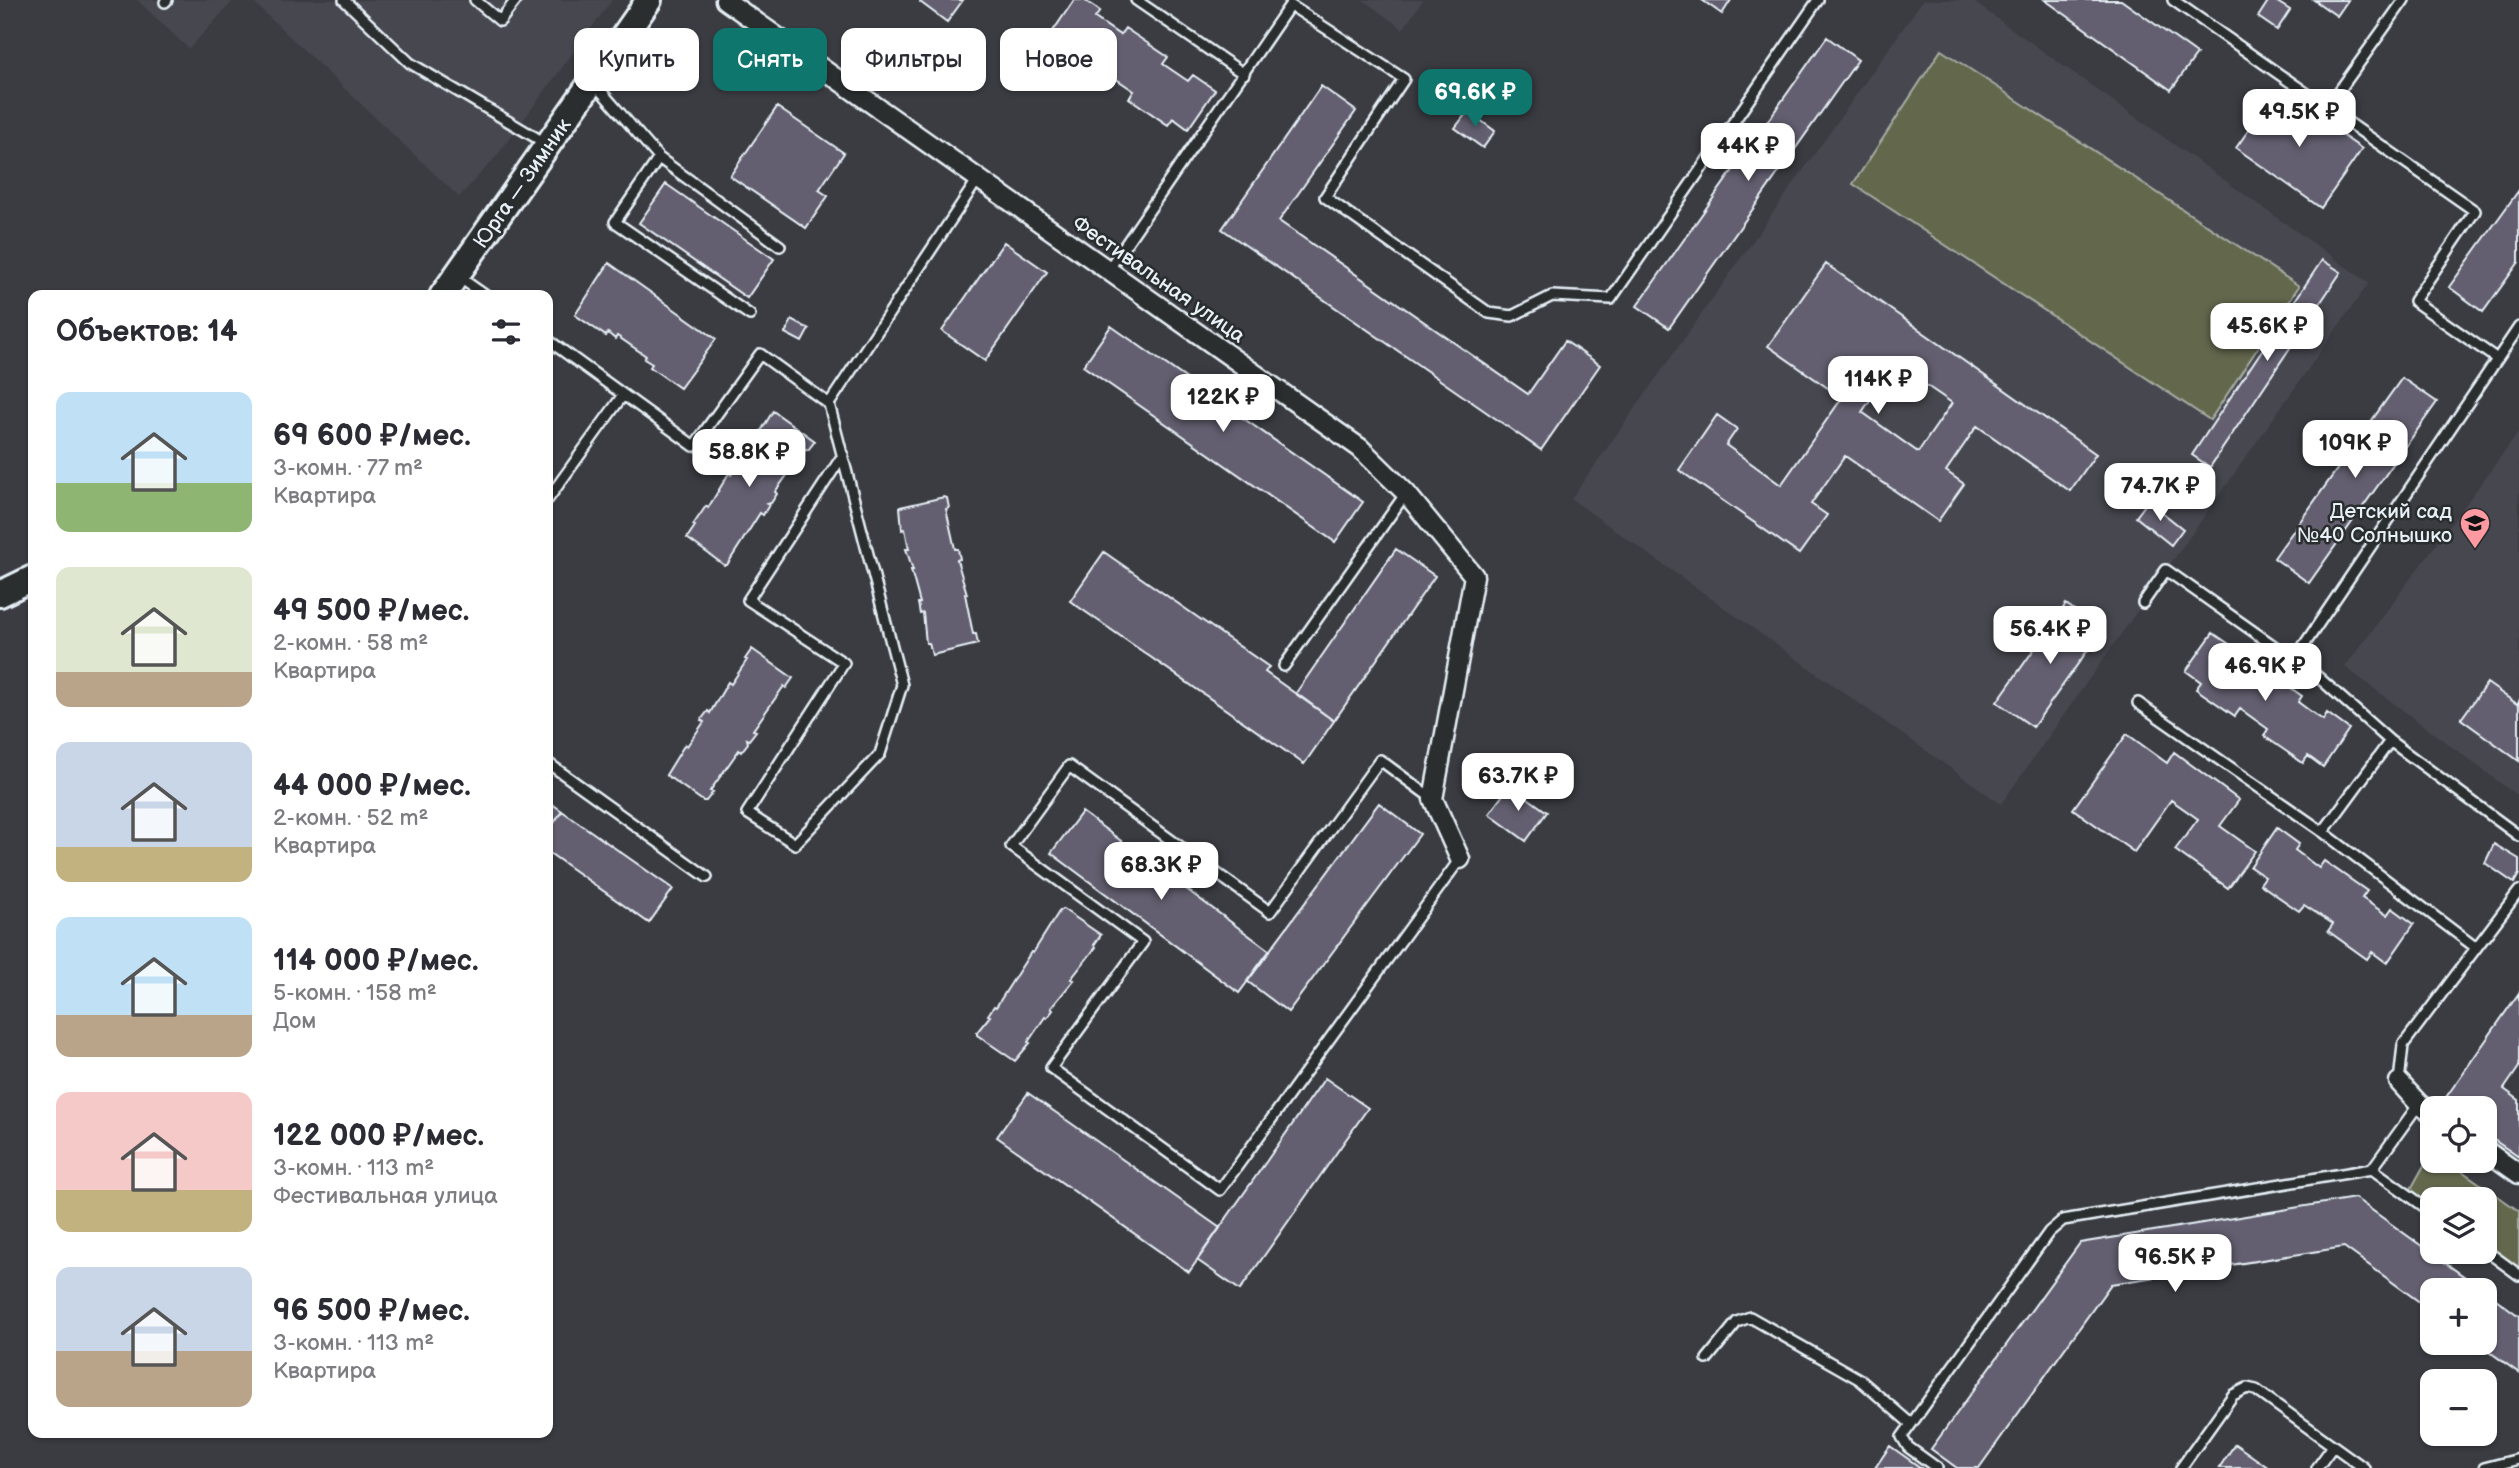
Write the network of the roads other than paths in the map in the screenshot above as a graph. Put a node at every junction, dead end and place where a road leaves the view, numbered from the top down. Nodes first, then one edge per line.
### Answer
1 (344, 0) edge
2 (475, 0) edge
3 (516, 0) edge
4 (649, 0) edge
5 (725, 0) edge
6 (1136, 0) edge
7 (1818, 0) edge
8 (2173, 0) edge
9 (2404, 0) edge
10 (630, 28) edge
11 (1244, 74) junction
12 (586, 91) edge
13 (601, 91) edge
14 (2327, 108) junction
15 (546, 144) junction
16 (659, 158) junction
17 (978, 179) junction
18 (780, 246) dead end
19 (1108, 270) junction
20 (458, 276) junction
21 (447, 290) edge
22 (478, 290) edge
23 (750, 314) dead end
24 (2519, 327) edge
25 (553, 344) edge
26 (2497, 359) junction
27 (623, 395) junction
28 (829, 404) junction
29 (843, 455) junction
30 (553, 492) edge
31 (1406, 493) junction
32 (28, 580) edge
33 (0, 594) edge
34 (2143, 603) dead end
35 (2294, 660) junction
36 (1284, 666) dead end
37 (2138, 703) dead end
38 (2390, 741) junction
39 (553, 767) edge
40 (1433, 799) junction
41 (2323, 832) junction
42 (2519, 836) edge
43 (1460, 859) joint
44 (707, 877) dead end
45 (2519, 891) edge
46 (2475, 947) junction
47 (2399, 1082) joint
48 (2420, 1103) edge
49 (2420, 1116) edge
50 (2497, 1158) edge
51 (2372, 1169) junction
52 (2519, 1174) edge
53 (2420, 1204) edge
54 (2497, 1259) edge
55 (2519, 1275) edge
56 (1707, 1359) dead end
57 (1911, 1424) junction
58 (2333, 1446) junction
59 (2519, 1459) edge
60 (1937, 1468) edge
61 (2181, 1468) edge
62 (2317, 1468) edge
63 (2364, 1468) edge
64 (2484, 1468) edge

1 - 15 lane
2 - 3 lane
4 - 10 street, Юрга — Зимник
5 - 17 street, Фестивальная улица
6 - 11 lane
7 - 11 lane
8 - 14 lane
9 - 14 lane
11 - 19 lane
12 - 15 street, Юрга — Зимник
13 - 16 lane
14 - 26 lane
15 - 20 street, Юрга — Зимник
16 - 18 lane
16 - 23 lane
17 - 19 street, Фестивальная улица
17 - 28 lane
19 - 31 street, Фестивальная улица
20 - 21 street, Юрга — Зимник
20 - 22 lane
24 - 26 lane
25 - 27 lane
26 - 35 lane
27 - 28 lane
27 - 30 lane
28 - 29 lane
29 - 29 lane
31 - 36 lane
31 - 40 street, Фестивальная улица
32 - 33 street
34 - 35 lane
35 - 38 lane
37 - 41 lane
38 - 41 lane
38 - 42 lane
39 - 44 lane
40 - 43 street
40 - 43 lane
41 - 46 lane
45 - 46 lane
46 - 47 lane
47 - 48 street
49 - 51 lane
50 - 52 street
51 - 53 lane
51 - 57 lane
54 - 55 lane
56 - 57 lane
57 - 60 lane
58 - 61 lane
58 - 62 lane
58 - 63 lane
59 - 64 lane

